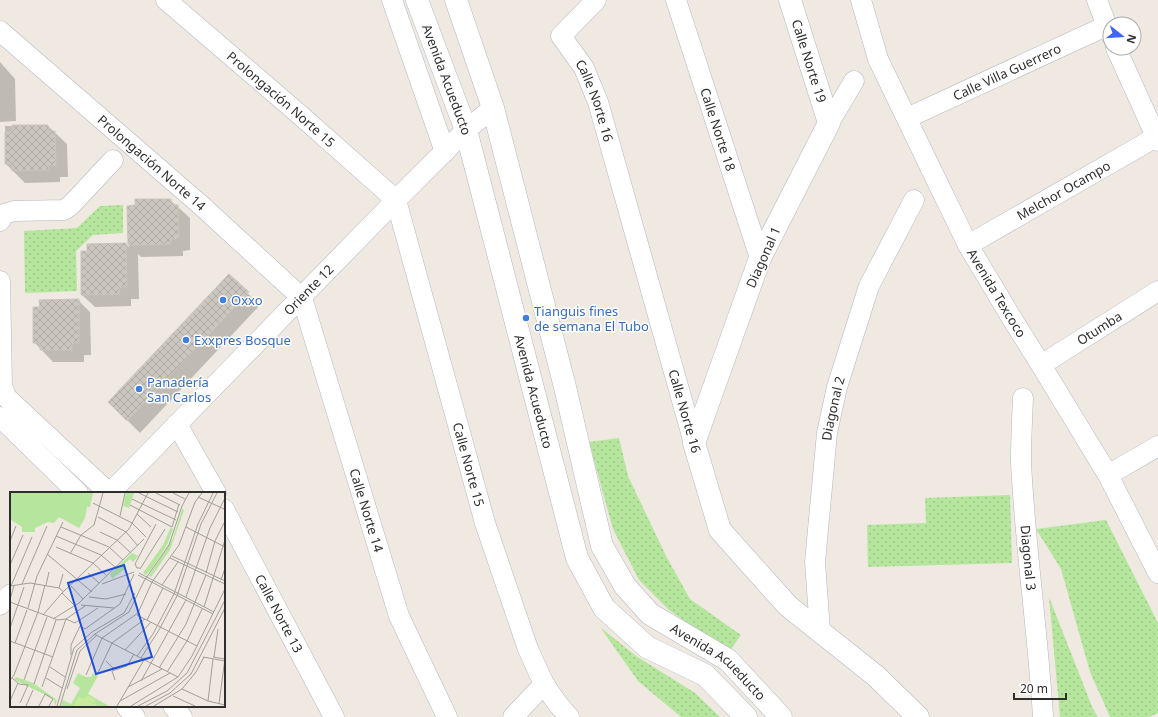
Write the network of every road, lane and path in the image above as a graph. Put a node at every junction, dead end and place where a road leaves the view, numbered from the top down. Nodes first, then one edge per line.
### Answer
1 (166, 0) edge
2 (392, 0) edge
3 (417, 0) edge
4 (456, 0) edge
5 (596, 0) edge
6 (676, 0) edge
7 (790, 0) edge
8 (861, 0) edge
9 (1097, 0) edge
10 (1103, 16) edge
11 (0, 31) edge
12 (1102, 33) edge
13 (1120, 56) edge
14 (854, 81) dead end
15 (493, 108) junction
16 (907, 118) junction
17 (829, 123) junction
18 (466, 130) junction
19 (1157, 138) edge
20 (444, 152) junction
21 (113, 160) dead end
22 (396, 200) junction
23 (914, 200) dead end
24 (0, 221) edge
25 (968, 245) junction
26 (760, 258) junction
27 (0, 281) edge
28 (1158, 291) edge
29 (302, 298) junction
30 (1041, 365) junction
31 (1023, 398) dead end
32 (0, 417) edge
33 (177, 424) junction
34 (694, 443) junction
35 (1158, 446) edge
36 (1108, 475) junction
37 (77, 492) edge
38 (108, 492) edge
39 (110, 492) edge
40 (215, 492) edge
41 (225, 511) edge
42 (1158, 573) edge
43 (10, 595) edge
44 (0, 605) edge
45 (820, 631) junction
46 (544, 684) junction
47 (127, 707) edge
48 (175, 707) edge
49 (136, 717) edge
50 (182, 717) edge
51 (334, 717) edge
52 (447, 717) edge
53 (513, 717) edge
54 (569, 717) edge
55 (746, 717) edge
56 (781, 717) edge
57 (918, 717) edge
58 (1043, 717) edge

1 - 22 street, Prolongación Norte 15
2 - 20 street, Avenida Acueducto
3 - 18 street, Avenida Acueducto
4 - 15 street, Avenida Acueducto
5 - 34 street, Calle Norte 16
6 - 26 street, Calle Norte 18
7 - 17 street, Calle Norte 19
8 - 16 street, Avenida Texcoco
9 - 10 street
11 - 29 street, Prolongación Norte 14
12 - 16 street, Calle Villa Guerrero
13 - 19 street
14 - 17 street, Diagonal 1
15 - 18 street, Oriente 12
15 - 56 street, Avenida Acueducto
16 - 25 street, Avenida Texcoco
17 - 26 street, Diagonal 1
18 - 20 street, Oriente 12
18 - 55 street, Avenida Acueducto
19 - 25 street, Melchor Ocampo
20 - 22 street, Oriente 12
21 - 24 street
22 - 29 street, Oriente 12
22 - 46 street, Calle Norte 15
23 - 45 street, Diagonal 2
25 - 30 street, Avenida Texcoco
26 - 34 street, Diagonal 1
27 - 38 street
28 - 30 street, Otumba
29 - 33 street, Oriente 12
29 - 52 street, Calle Norte 14
30 - 36 street, Avenida Texcoco
31 - 58 street, Diagonal 3
32 - 37 street
33 - 39 street, Oriente 12
33 - 40 street
34 - 45 street, Calle Norte 16
35 - 36 street
36 - 42 street, Avenida Texcoco
41 - 51 street, Calle Norte 13
43 - 44 street
45 - 57 street, Calle Norte 16
46 - 53 street
46 - 54 street, Calle Norte 15
47 - 49 street
48 - 50 street

